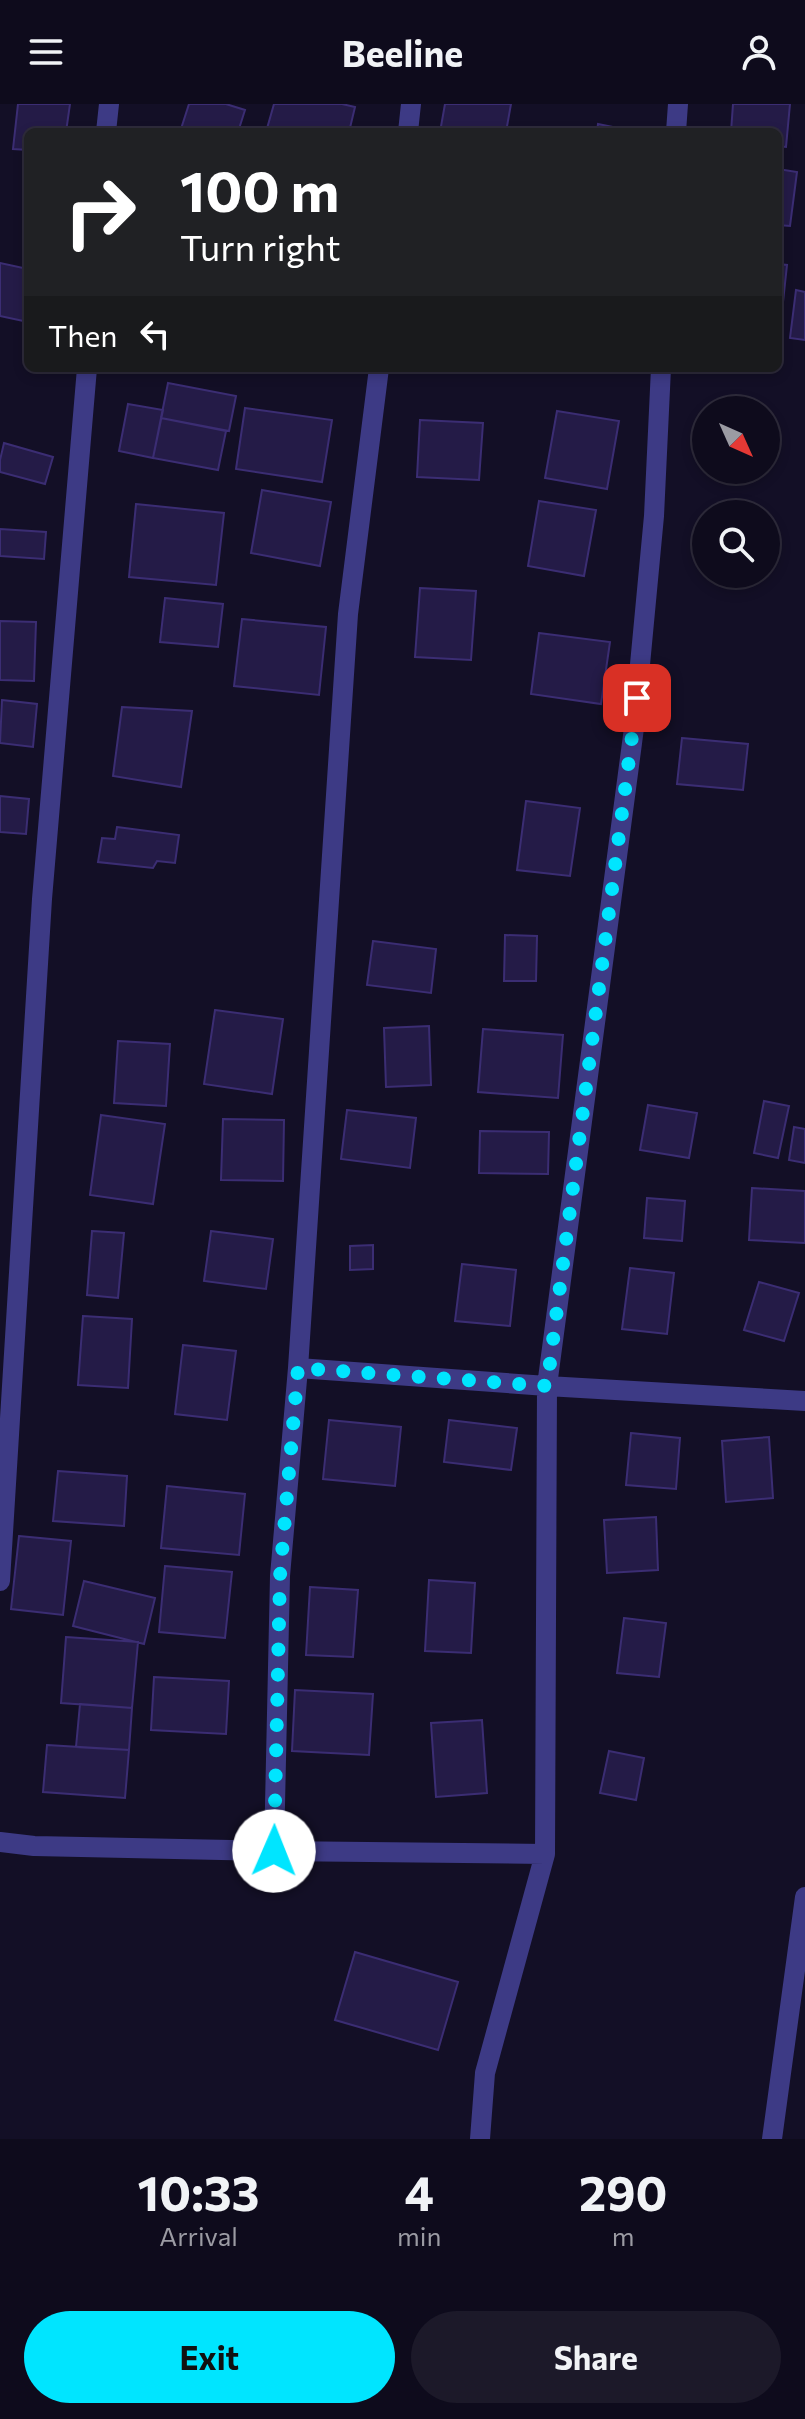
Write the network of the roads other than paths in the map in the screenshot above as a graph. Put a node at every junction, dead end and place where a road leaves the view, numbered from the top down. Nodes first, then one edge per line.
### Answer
1 (109, 104) edge
2 (411, 104) edge
3 (678, 104) edge
4 (106, 128) edge
5 (408, 128) edge
6 (676, 128) edge
7 (87, 372) edge
8 (378, 372) edge
9 (661, 372) edge
10 (298, 1368) junction
11 (547, 1386) junction
12 (805, 1401) edge
13 (0, 1581) edge
14 (0, 1842) edge
15 (274, 1851) junction
16 (545, 1854) junction
17 (805, 1897) edge
18 (480, 2139) edge
19 (772, 2139) edge

1 - 4 street
2 - 5 street
3 - 6 street
7 - 13 street
8 - 10 street
9 - 11 street
10 - 11 street
10 - 15 street
11 - 12 street
11 - 16 street
14 - 15 street
15 - 16 street
16 - 18 street
17 - 19 street

